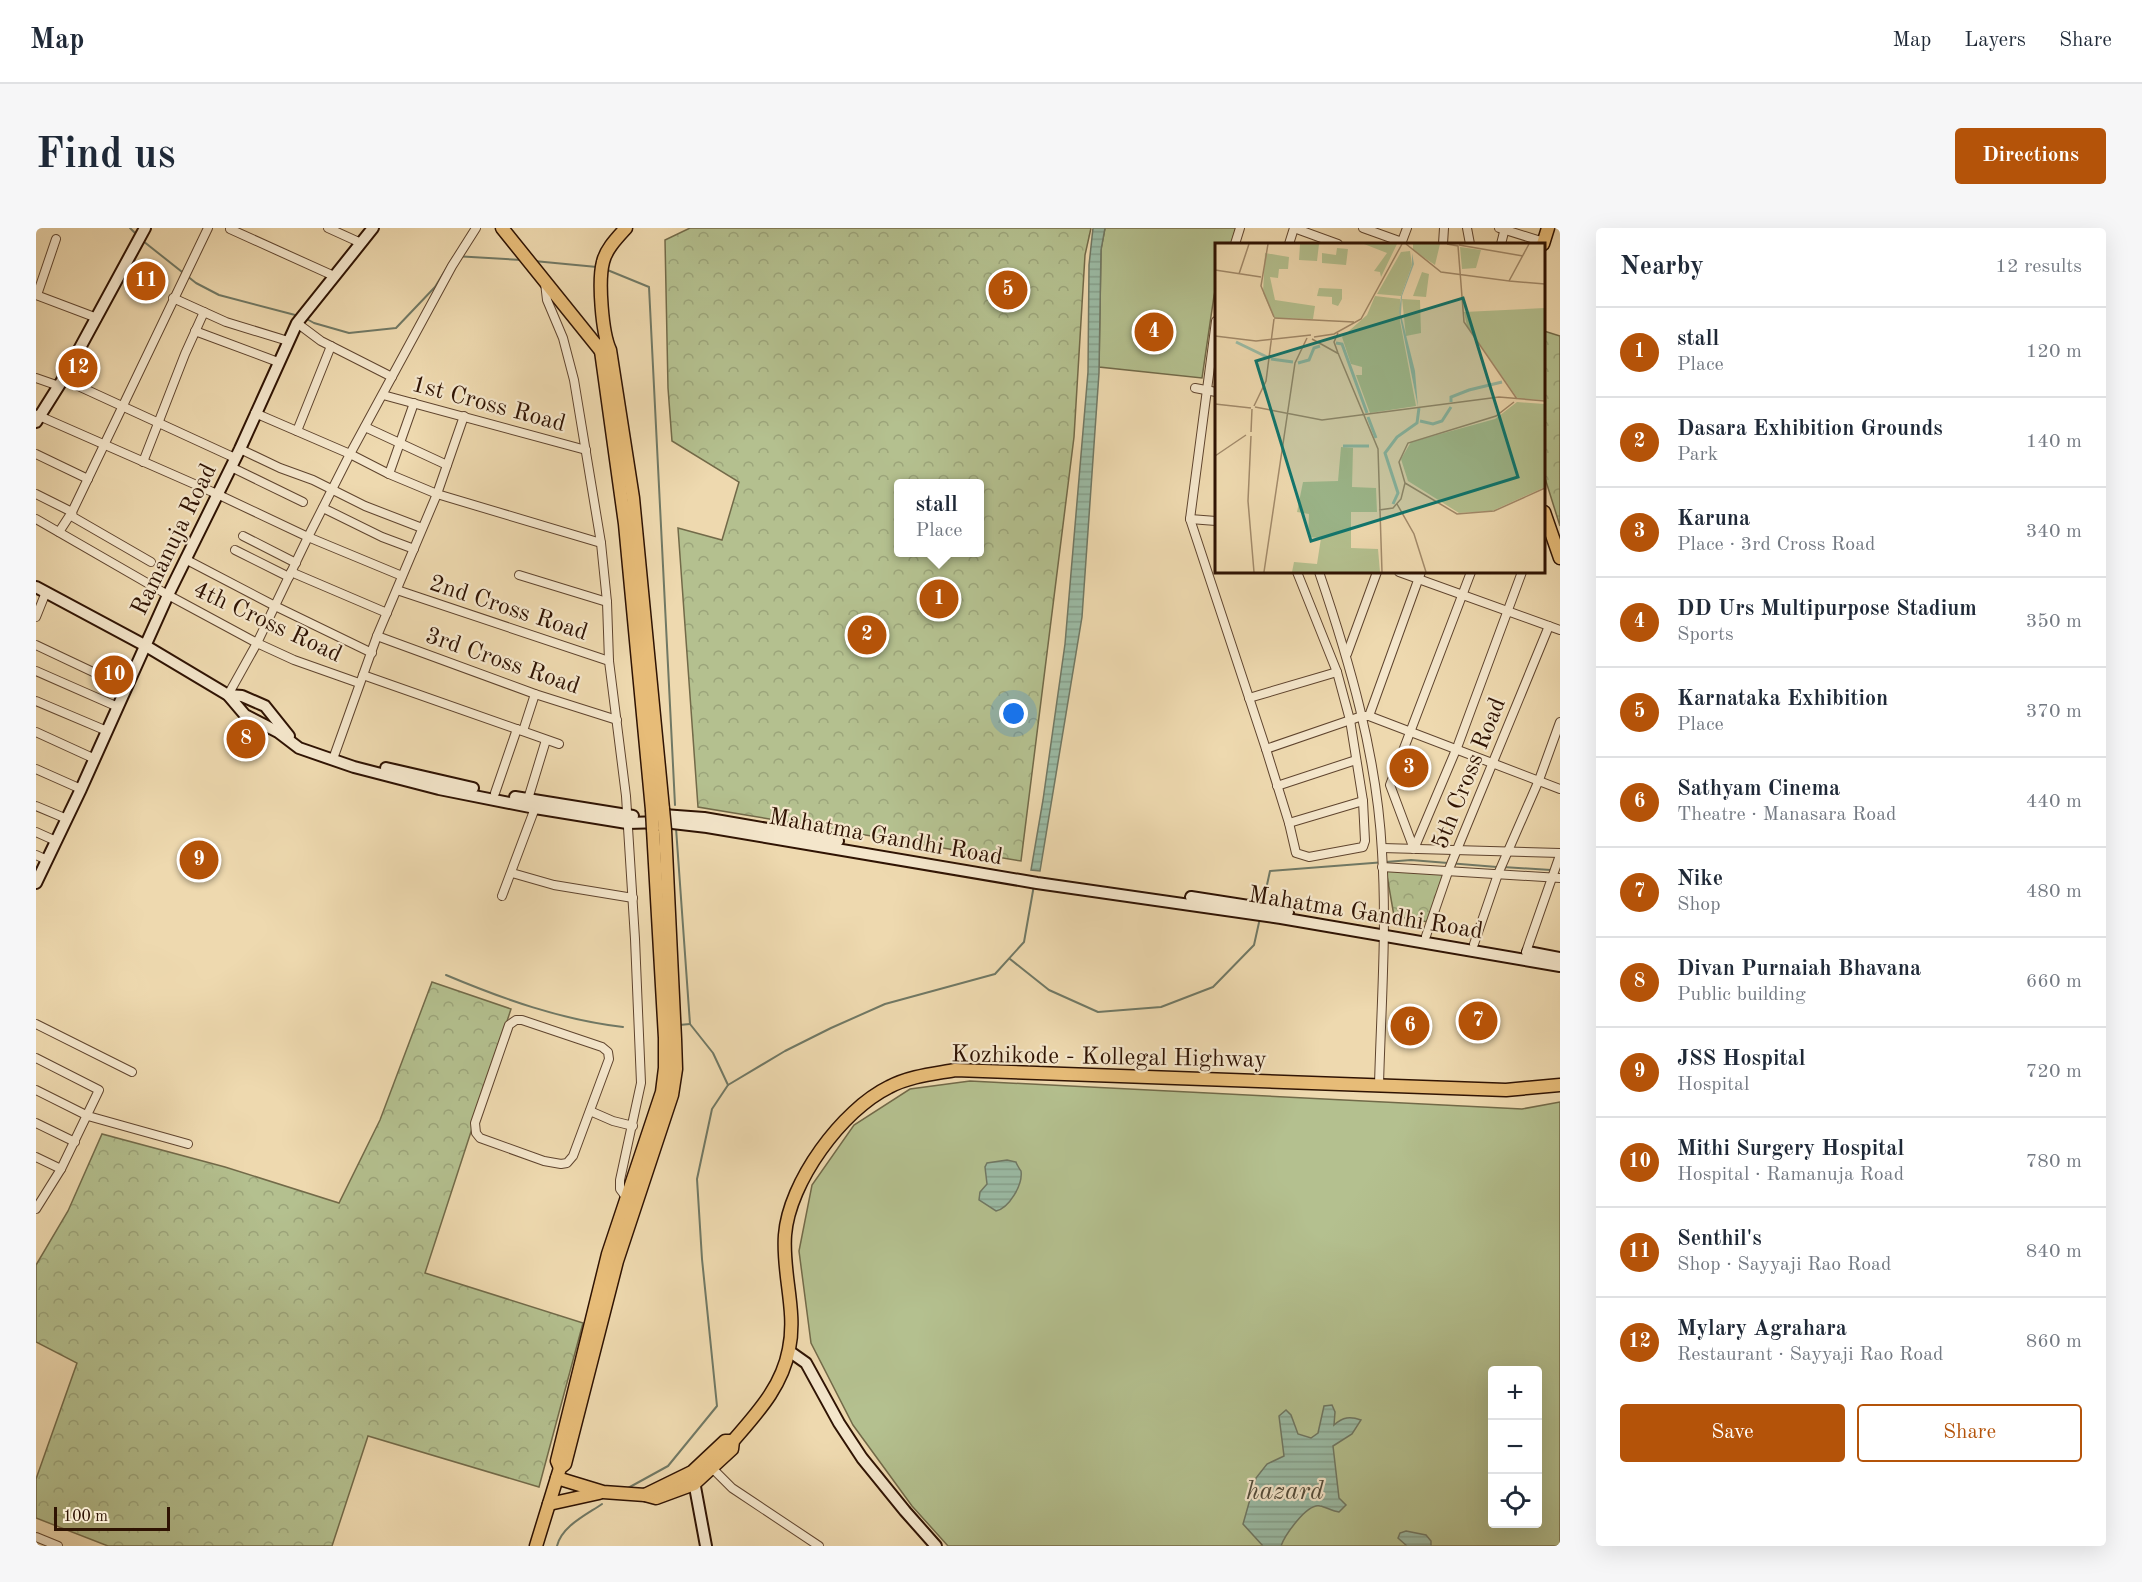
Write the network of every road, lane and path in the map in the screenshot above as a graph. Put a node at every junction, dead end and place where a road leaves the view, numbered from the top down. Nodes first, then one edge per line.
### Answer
1 (145, 228) edge
2 (208, 228) edge
3 (328, 228) edge
4 (373, 228) edge
5 (476, 228) edge
6 (502, 228) edge
7 (626, 228) edge
8 (1240, 228) edge
9 (1294, 228) edge
10 (1363, 228) edge
11 (1407, 228) edge
12 (1444, 228) edge
13 (1467, 228) edge
14 (1548, 228) edge
15 (230, 229) edge
16 (1503, 229) edge
17 (56, 239) dead end
18 (361, 243) junction
19 (1235, 243) edge
20 (1289, 243) edge
21 (1335, 243) edge
22 (1400, 243) edge
23 (1402, 243) edge
24 (1443, 243) edge
25 (1470, 243) edge
26 (1544, 243) edge
27 (334, 276) junction
28 (545, 282) junction
29 (36, 295) edge
30 (173, 298) junction
31 (204, 312) junction
32 (97, 318) junction
33 (297, 323) junction
34 (1215, 329) edge
35 (195, 331) junction
36 (288, 341) junction
37 (331, 346) junction
38 (606, 347) junction
39 (278, 362) junction
40 (392, 377) junction
41 (36, 378) edge
42 (61, 383) junction
43 (1195, 388) dead end
44 (1207, 390) junction
45 (1215, 392) edge
46 (383, 394) junction
47 (414, 403) junction
48 (123, 407) junction
49 (255, 412) junction
50 (465, 416) junction
51 (38, 418) edge
52 (158, 422) junction
53 (365, 427) junction
54 (297, 431) junction
55 (400, 443) junction
56 (104, 444) junction
57 (586, 450) junction
58 (36, 454) edge
59 (350, 454) junction
60 (235, 458) junction
61 (143, 462) junction
62 (447, 465) junction
63 (389, 474) junction
64 (88, 479) junction
65 (333, 490) junction
66 (36, 494) edge
67 (217, 494) junction
68 (437, 494) junction
69 (303, 502) dead end
70 (323, 508) junction
71 (72, 512) junction
72 (1545, 518) edge
73 (36, 519) edge
74 (1190, 519) junction
75 (1215, 520) edge
76 (422, 528) junction
77 (59, 532) junction
78 (243, 536) dead end
79 (308, 537) junction
80 (601, 543) junction
81 (414, 549) junction
82 (235, 550) dead end
83 (186, 558) junction
84 (1560, 558) edge
85 (151, 562) dead end
86 (296, 562) junction
87 (1297, 573) edge
88 (1319, 573) edge
89 (1377, 573) edge
90 (1471, 573) edge
91 (1522, 573) edge
92 (290, 574) junction
93 (519, 575) dead end
94 (1420, 575) edge
95 (402, 576) junction
96 (41, 590) edge
97 (397, 590) junction
98 (168, 595) junction
99 (1461, 595) junction
100 (607, 602) junction
101 (275, 606) junction
102 (1507, 611) junction
103 (387, 613) junction
104 (36, 617) edge
105 (1549, 626) junction
106 (1560, 630) edge
107 (377, 636) junction
108 (257, 643) junction
109 (36, 645) edge
110 (146, 646) junction
111 (372, 653) junction
112 (1347, 654) junction
113 (609, 661) junction
114 (36, 671) edge
115 (1337, 672) junction
116 (361, 679) junction
117 (127, 688) junction
118 (535, 694) junction
119 (228, 695) junction
120 (1249, 698) junction
121 (36, 701) edge
122 (118, 707) junction
123 (1366, 716) junction
124 (617, 720) junction
125 (1350, 720) junction
126 (1560, 722) edge
127 (520, 730) junction
128 (108, 731) junction
129 (36, 732) edge
130 (1409, 732) junction
131 (546, 740) junction
132 (559, 744) dead end
133 (1456, 748) junction
134 (1266, 749) junction
135 (334, 756) junction
136 (95, 759) junction
137 (1356, 760) junction
138 (1494, 763) junction
139 (36, 769) edge
140 (1539, 780) junction
141 (1277, 786) junction
142 (81, 789) junction
143 (1560, 789) edge
144 (495, 793) junction
145 (1363, 801) junction
146 (531, 804) junction
147 (36, 806) edge
148 (67, 819) junction
149 (627, 819) junction
150 (1289, 822) junction
151 (659, 829) junction
152 (36, 832) edge
153 (56, 841) junction
154 (1414, 849) junction
155 (1382, 850) junction
156 (1456, 854) junction
157 (1560, 854) edge
158 (36, 855) edge
159 (1506, 855) junction
160 (47, 860) junction
161 (1382, 867) junction
162 (1449, 870) junction
163 (1499, 872) junction
164 (512, 873) junction
165 (1555, 876) edge
166 (36, 883) edge
167 (502, 896) dead end
168 (633, 898) junction
169 (1384, 932) junction
170 (1426, 936) junction
171 (1474, 944) junction
172 (1526, 952) junction
173 (1560, 958) edge
174 (1560, 966) edge
175 (36, 1024) edge
176 (36, 1058) edge
177 (132, 1072) dead end
178 (1379, 1085) junction
179 (1560, 1085) edge
180 (36, 1090) edge
181 (590, 1111) junction
182 (88, 1116) junction
183 (36, 1123) edge
184 (633, 1126) junction
185 (75, 1143) junction
186 (188, 1144) dead end
187 (36, 1157) edge
188 (61, 1169) junction
189 (36, 1190) edge
190 (45, 1194) junction
191 (626, 1197) junction
192 (36, 1209) edge
193 (789, 1350) junction
194 (709, 1465) junction
195 (559, 1473) junction
196 (693, 1478) junction
197 (603, 1492) junction
198 (547, 1509) junction
199 (36, 1537) edge
200 (58, 1546) edge
201 (536, 1546) edge
202 (706, 1546) edge
203 (819, 1546) edge
204 (936, 1546) edge

1 - 32 main road
2 - 30 street
3 - 18 street
4 - 18 main road, Ramanuja Road
5 - 40 street
6 - 28 main road
7 - 38 main road
8 - 19 street
9 - 20 street
9 - 21 street
10 - 22 street
11 - 23 street
12 - 24 street
13 - 25 street
14 - 26 main road
15 - 27 street
16 - 26 street
17 - 29 street
18 - 27 main road, Ramanuja Road
27 - 33 main road, Ramanuja Road
28 - 38 main road
28 - 57 street
29 - 32 street
30 - 31 street
30 - 48 street
31 - 35 street
31 - 36 street
32 - 42 main road
33 - 36 main road, Ramanuja Road
33 - 37 street
34 - 44 street
35 - 39 street
35 - 52 street
36 - 39 main road, Ramanuja Road
37 - 40 street
37 - 54 street
38 - 151 main road, bridge
39 - 49 main road, Ramanuja Road
40 - 46 street
41 - 42 street
42 - 48 street
42 - 51 main road
43 - 44 street
44 - 45 street
44 - 74 street
46 - 47 street, 1st Cross Road
46 - 53 street
47 - 50 street, 1st Cross Road
47 - 55 street
48 - 52 street
48 - 56 street
49 - 54 street
49 - 60 main road, Ramanuja Road
50 - 57 street, 1st Cross Road
50 - 62 street
51 - 56 street
52 - 60 street
52 - 61 street
53 - 55 street
53 - 59 street
54 - 59 street
55 - 62 street
55 - 63 street
56 - 61 street
56 - 64 street
57 - 80 street
58 - 64 street
59 - 63 street
59 - 65 street
60 - 65 street
60 - 67 main road, Ramanuja Road
60 - 69 street
61 - 67 street
62 - 68 street
63 - 68 street
64 - 71 street
65 - 70 street
65 - 76 street
66 - 71 street
67 - 79 street
67 - 83 main road, Ramanuja Road
68 - 76 street
68 - 80 street
70 - 79 street
70 - 81 street
71 - 77 street
71 - 85 street
72 - 84 main road
73 - 77 street, 4th Cross Road
74 - 75 street
74 - 120 street
76 - 81 street
77 - 98 street, 4th Cross Road
78 - 86 street
79 - 86 street
79 - 95 street
80 - 100 street
81 - 95 street
82 - 92 street
83 - 98 main road, Ramanuja Road
83 - 101 street
86 - 92 street
87 - 115 street
88 - 112 street
89 - 112 street
90 - 99 street
91 - 102 street
92 - 101 street
92 - 103 street
93 - 100 street
94 - 99 street
94 - 123 street
95 - 97 street
96 - 104 street
96 - 110 main road, Mahatma Gandhi Road
97 - 103 street
97 - 113 street, 2nd Cross Road
98 - 108 street, 4th Cross Road
98 - 110 main road, Ramanuja Road
99 - 102 street
99 - 130 street
100 - 113 street
101 - 108 street
101 - 111 street
102 - 105 street
102 - 133 street
103 - 107 street
105 - 106 street
105 - 138 street, 5th Cross Road
107 - 111 street
107 - 118 street, 3rd Cross Road
108 - 116 street, 4th Cross Road
108 - 119 street
109 - 117 street
110 - 117 main road, Ramanuja Road
110 - 119 main road, Mahatma Gandhi Road
111 - 116 street
112 - 123 street
113 - 124 street
114 - 122 street
115 - 120 street
115 - 125 street
116 - 127 street, 4th Cross Road
116 - 135 street
117 - 122 main road, Ramanuja Road
118 - 124 street, 3rd Cross Road
118 - 127 street
119 - 135 main road, Mahatma Gandhi Road
119 - 135 main road, Mahatma Gandhi Road
120 - 134 street
121 - 128 street
122 - 128 main road, Ramanuja Road
123 - 125 street
123 - 130 street
123 - 155 street
124 - 149 street
125 - 134 street
125 - 137 street
126 - 140 street
127 - 131 street, 4th Cross Road
127 - 144 street
128 - 136 main road, Ramanuja Road
129 - 136 street
130 - 133 street
130 - 154 street
131 - 132 street, 4th Cross Road
131 - 146 street
133 - 138 street
133 - 154 street
134 - 141 street
135 - 144 main road, Mahatma Gandhi Road
135 - 146 main road, Mahatma Gandhi Road
136 - 142 main road, Ramanuja Road
137 - 141 street
137 - 145 street
138 - 140 street
138 - 156 street, 5th Cross Road
139 - 142 street
140 - 143 street
140 - 159 street
141 - 150 street
142 - 148 main road, Ramanuja Road
144 - 146 main road, Mahatma Gandhi Road
145 - 150 street
145 - 150 street
146 - 149 main road, Mahatma Gandhi Road
146 - 164 street
147 - 148 street
148 - 153 main road, Ramanuja Road
149 - 168 street
149 - 169 main road, Mahatma Gandhi Road
151 - 191 main road
151 - 195 main road
152 - 153 street
153 - 160 main road, Ramanuja Road
154 - 155 street
154 - 156 street
155 - 161 street
156 - 159 street
156 - 162 street, 5th Cross Road
157 - 159 street
157 - 165 street
158 - 160 street
159 - 163 street
160 - 166 main road, Ramanuja Road
161 - 162 street
161 - 169 street
162 - 163 street
162 - 170 street, 5th Cross Road
163 - 165 street
163 - 171 street
164 - 167 street
164 - 168 street
165 - 172 street
168 - 184 street
169 - 170 main road, Mahatma Gandhi Road
169 - 174 main road, Mahatma Gandhi Road
169 - 178 street
170 - 171 main road, Mahatma Gandhi Road
171 - 172 main road, Mahatma Gandhi Road
172 - 173 main road, Mahatma Gandhi Road
175 - 177 street
176 - 182 street
178 - 179 main road, Kozhikode - Kollegal Highway
178 - 193 main road, Kozhikode - Kollegal Highway
180 - 182 street
181 - 181 street
181 - 184 street
182 - 185 street
182 - 186 street
183 - 185 street
184 - 191 street
185 - 188 street
187 - 188 street
188 - 190 street
189 - 190 street
190 - 192 street
191 - 195 main road
193 - 194 main road, Kozhikode - Kollegal Highway
193 - 204 main road
194 - 196 main road, Kozhikode - Kollegal Highway
194 - 203 street
195 - 197 main road, Kozhikode - Kollegal Highway
195 - 198 main road
196 - 197 main road, Kozhikode - Kollegal Highway
196 - 202 main road
197 - 198 main road, Kozhikode - Kollegal Highway
198 - 201 main road
199 - 200 street

